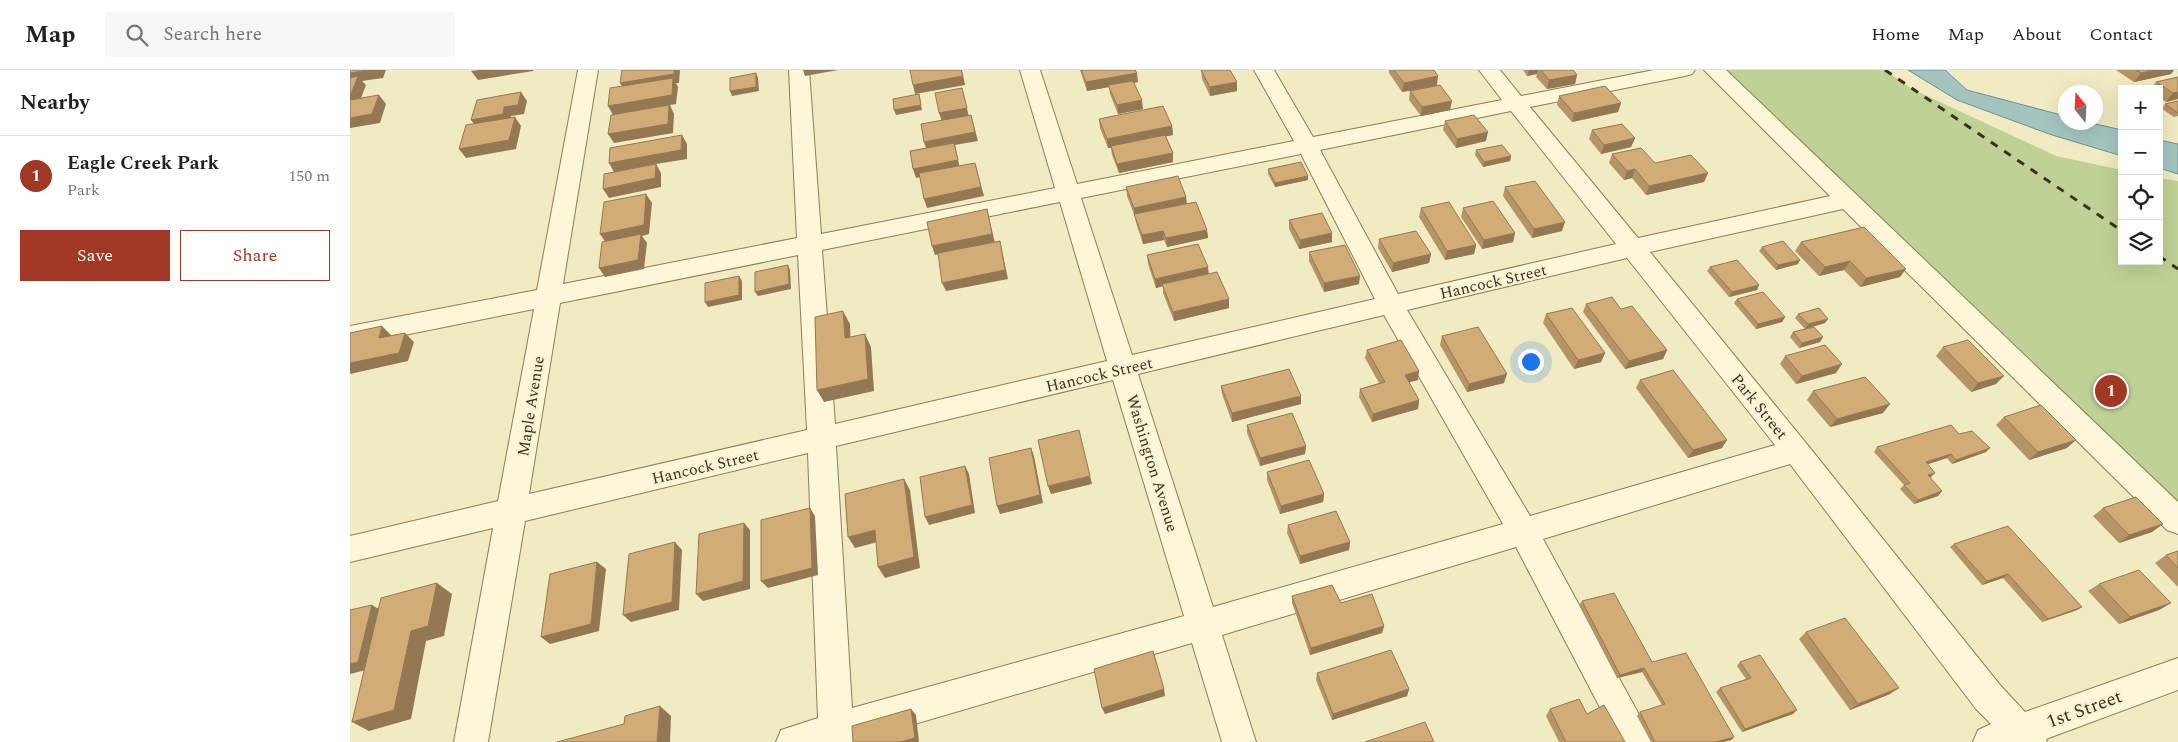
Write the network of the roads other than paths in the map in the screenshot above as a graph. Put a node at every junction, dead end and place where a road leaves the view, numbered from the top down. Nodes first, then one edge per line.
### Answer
1 (588, 70) edge
2 (800, 70) edge
3 (1030, 70) edge
4 (1264, 70) edge
5 (1490, 70) edge
6 (1685, 70) edge
7 (1714, 70) edge
8 (1517, 104) junction
9 (1308, 147) junction
10 (1068, 192) junction
11 (1848, 200) junction
12 (811, 244) junction
13 (1632, 248) junction
14 (549, 296) junction
15 (1391, 305) junction
16 (350, 336) edge
17 (1124, 368) junction
18 (822, 438) junction
19 (1796, 451) junction
20 (513, 511) junction
21 (2178, 521) edge
22 (1523, 531) junction
23 (350, 549) edge
24 (1204, 625) junction
25 (2178, 674) edge
26 (835, 736) edge
27 (2026, 736) edge
28 (471, 742) edge
29 (793, 742) edge
30 (1239, 742) edge
31 (1637, 742) edge
32 (1990, 742) edge

1 - 14 street, Maple Avenue
2 - 12 street
3 - 10 street, Washington Avenue
4 - 9 street
5 - 8 street, Park Street
6 - 8 street
7 - 11 street
8 - 9 street
8 - 13 street, Park Street
9 - 10 street
9 - 15 street
10 - 12 street
10 - 17 street, Washington Avenue
11 - 13 street, Hancock Street
11 - 21 street
12 - 14 street
12 - 18 street
13 - 15 street, Hancock Street
13 - 19 street, Park Street
14 - 16 street
14 - 20 street, Maple Avenue
15 - 17 street, Hancock Street
15 - 22 street
17 - 18 street, Hancock Street
17 - 24 street, Washington Avenue
18 - 20 street, Hancock Street
18 - 26 street
19 - 22 street
19 - 27 street, Park Street
20 - 23 street, Hancock Street
20 - 28 street, Maple Avenue
22 - 24 street
22 - 31 street
24 - 26 street
24 - 30 street, Washington Avenue
25 - 27 street, 1st Street
26 - 29 street
27 - 32 street, 1st Street

